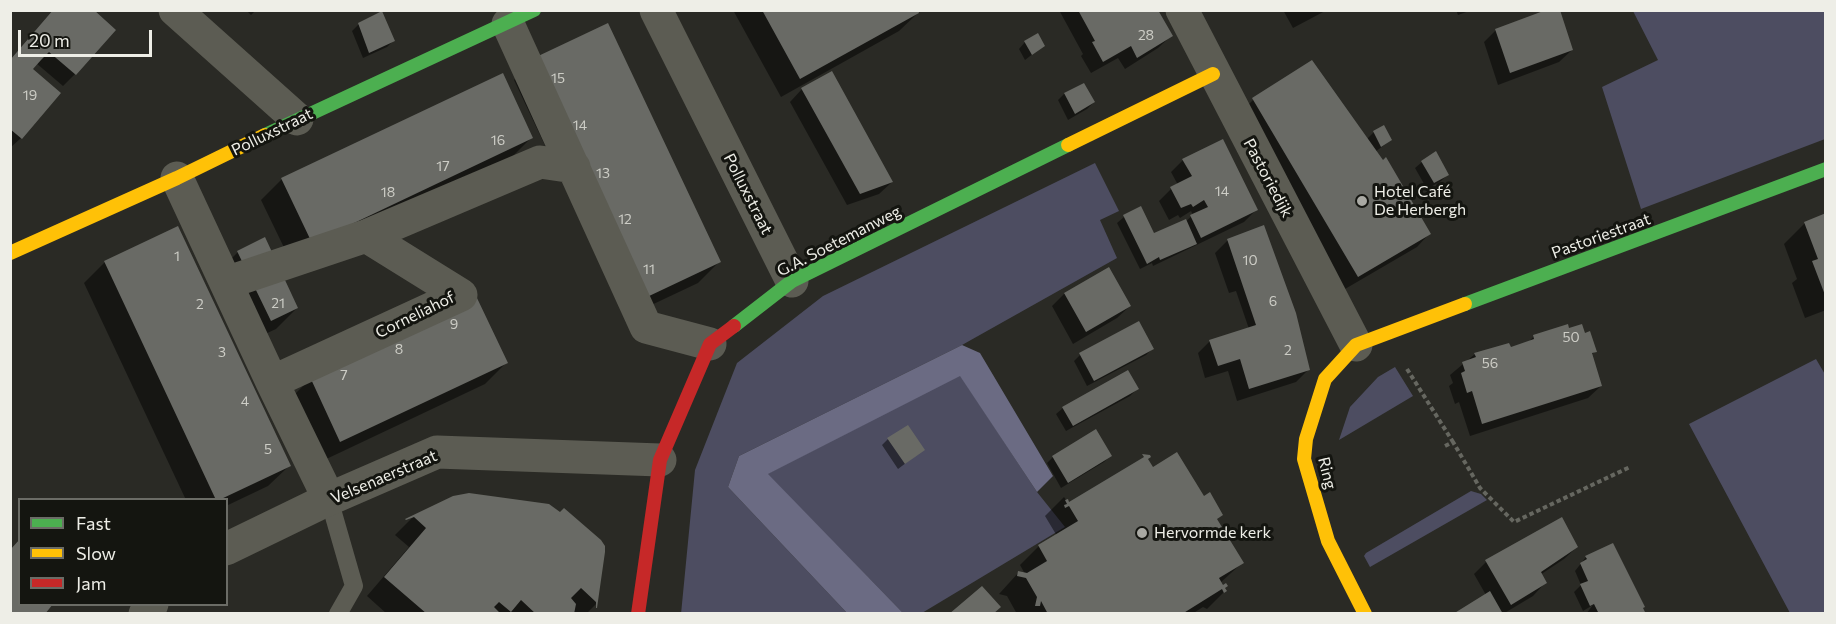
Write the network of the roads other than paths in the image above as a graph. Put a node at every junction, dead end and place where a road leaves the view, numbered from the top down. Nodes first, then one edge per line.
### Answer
1 (175, 10) edge
2 (656, 10) edge
3 (1182, 10) edge
4 (521, 17) edge
5 (1214, 74) junction
6 (297, 119) junction
7 (573, 167) junction
8 (1826, 169) edge
9 (177, 178) junction
10 (366, 236) junction
11 (10, 253) edge
12 (792, 281) junction
13 (226, 283) junction
14 (710, 344) junction
15 (1356, 345) junction
16 (272, 382) junction
17 (660, 460) junction
18 (329, 499) junction
19 (228, 548) edge
20 (1363, 613) edge
21 (338, 614) edge
22 (638, 614) edge

1 - 6 street
2 - 12 street, Polluxstraat
3 - 5 street, Pastoriedijk
4 - 6 street, Polluxstraat
4 - 7 street
5 - 12 street, G.A. Soetemanweg
5 - 15 street, Pastoriedijk
6 - 9 street, Polluxstraat
7 - 10 street
7 - 14 street
8 - 15 street, Pastoriestraat
9 - 11 street, Polluxstraat
9 - 13 street
10 - 13 street
10 - 16 street, Corneliahof
12 - 14 street, G.A. Soetemanweg
13 - 16 street
14 - 17 street, G.A. Soetemanweg
15 - 20 street, Ring
16 - 18 street
17 - 18 street, Velsenaerstraat
17 - 22 street, G.A. Soetemanweg
18 - 19 street, Velsenaerstraat
18 - 21 lane

